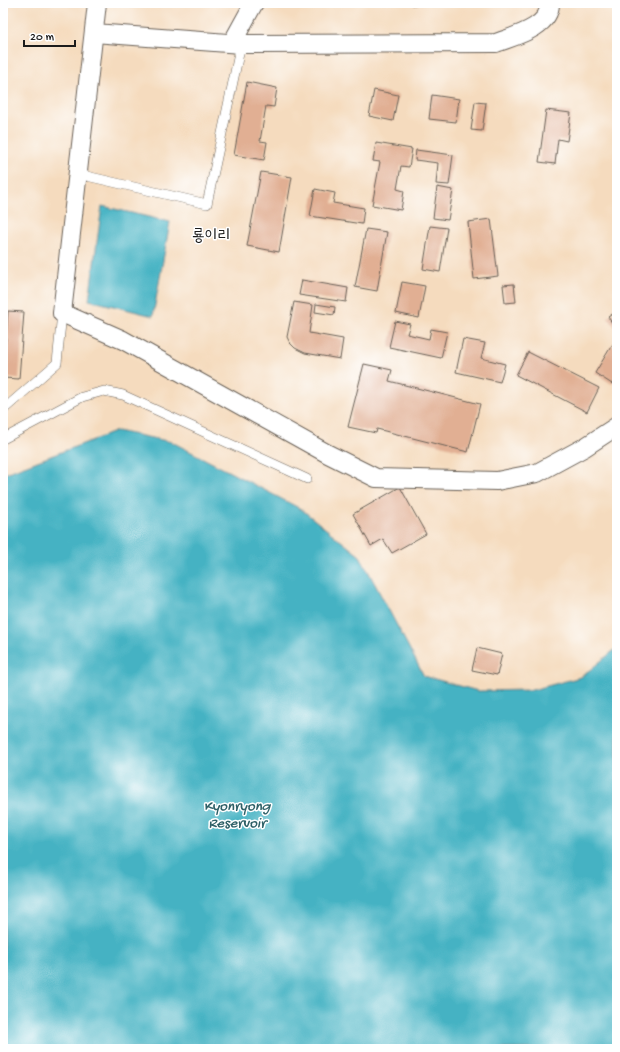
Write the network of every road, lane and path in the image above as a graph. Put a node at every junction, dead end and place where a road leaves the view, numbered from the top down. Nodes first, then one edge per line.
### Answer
1 (97, 3) edge
2 (254, 3) edge
3 (550, 3) edge
4 (94, 33) junction
5 (237, 44) junction
6 (78, 174) junction
7 (62, 313) junction
8 (3, 410) edge
9 (617, 426) edge
10 (3, 439) edge
11 (307, 479) dead end

1 - 4 street
2 - 5 street
3 - 5 street
4 - 5 street
4 - 6 street
5 - 6 lane
6 - 7 street
7 - 8 lane
7 - 9 street
10 - 11 lane

